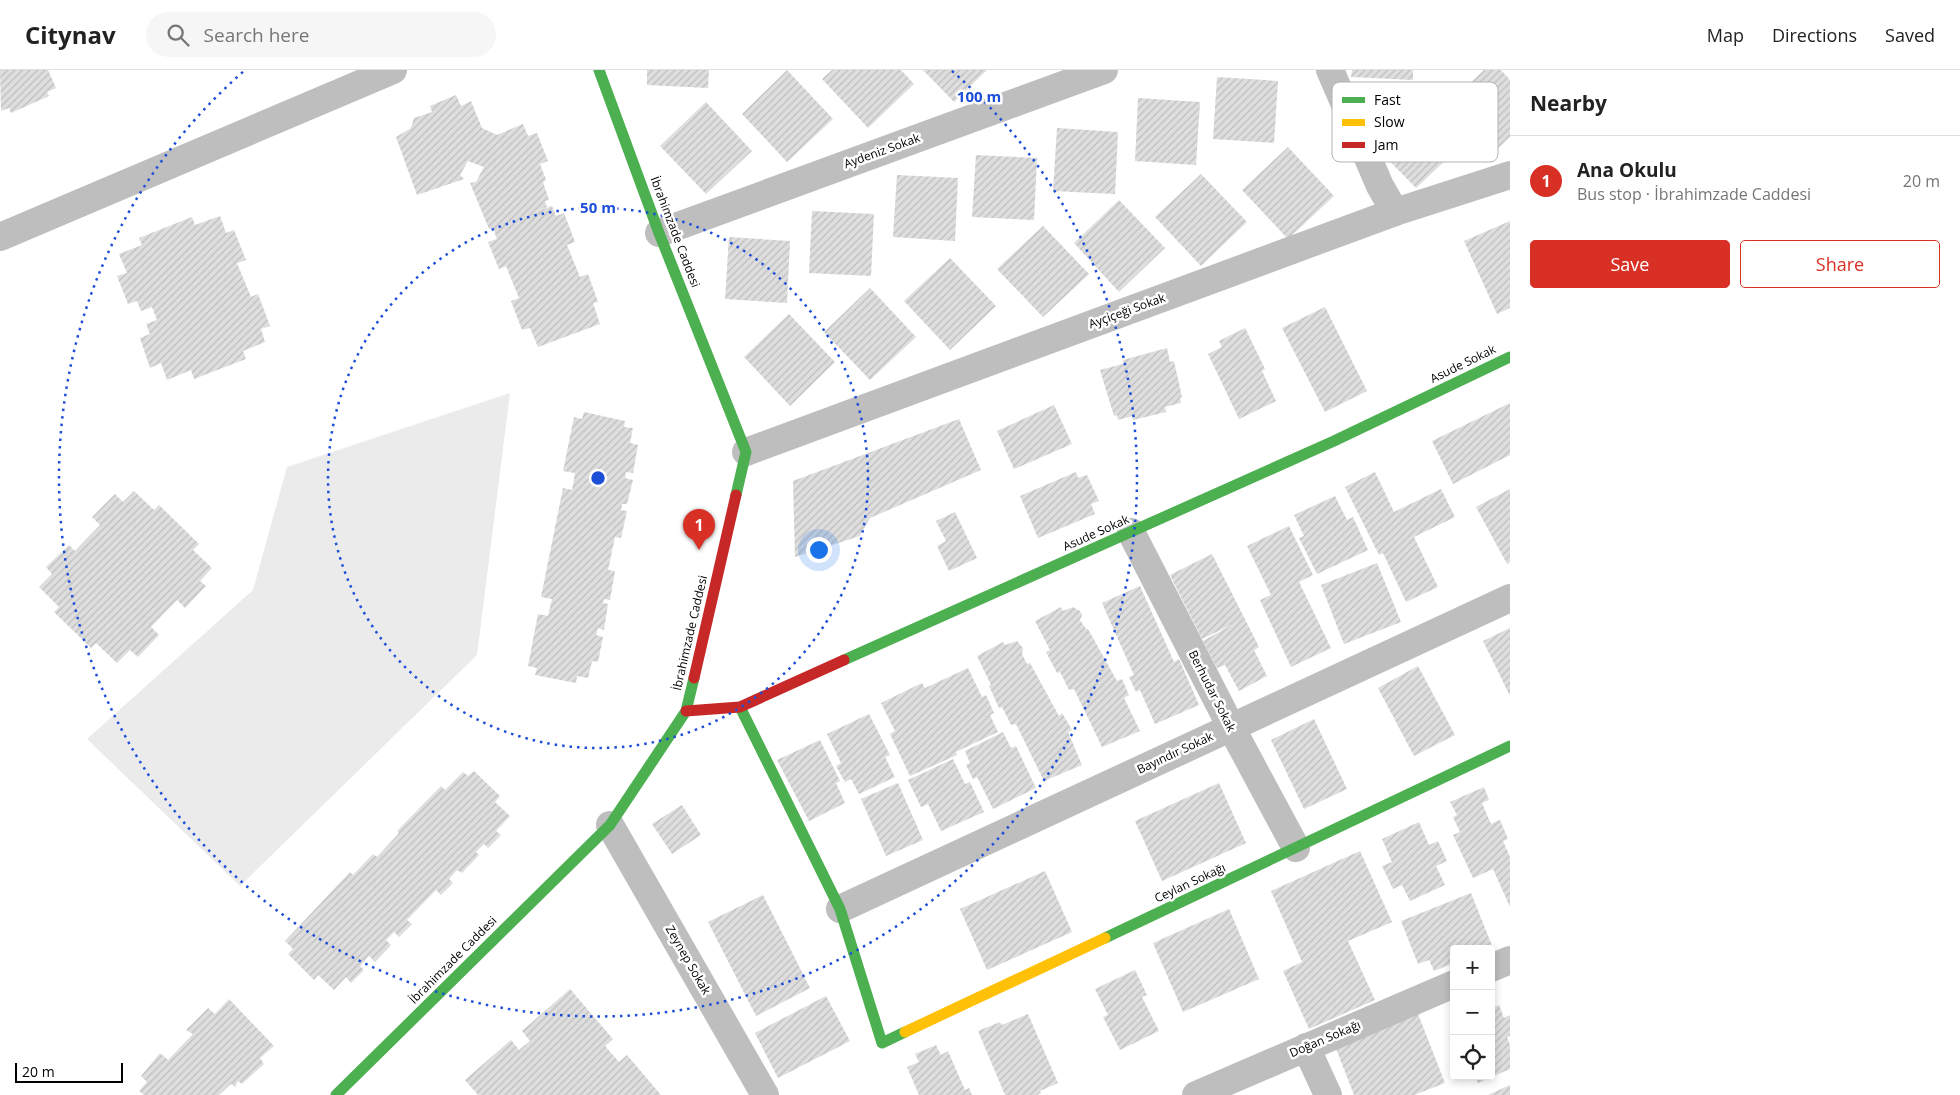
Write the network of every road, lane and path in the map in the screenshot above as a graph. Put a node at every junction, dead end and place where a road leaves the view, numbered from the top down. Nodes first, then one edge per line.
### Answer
1 (393, 70) edge
2 (599, 70) edge
3 (1104, 70) edge
4 (1330, 70) edge
5 (1335, 82) edge
6 (1370, 162) edge
7 (1510, 175) edge
8 (1395, 212) junction
9 (659, 233) junction
10 (0, 237) edge
11 (1510, 357) edge
12 (746, 452) junction
13 (1131, 532) junction
14 (1510, 598) edge
15 (740, 707) junction
16 (686, 711) junction
17 (1231, 728) junction
18 (1510, 746) edge
19 (610, 825) junction
20 (1296, 848) junction
21 (840, 909) junction
22 (1510, 960) edge
23 (1495, 966) edge
24 (1450, 986) edge
25 (1306, 1047) junction
26 (336, 1095) edge
27 (765, 1095) edge
28 (1196, 1095) edge
29 (1328, 1095) edge

1 - 10 street
2 - 9 street, İbrahimzade Caddesi
3 - 9 street, Aydeniz Sokak
4 - 5 street
6 - 8 street
7 - 8 street, Ayçiçeği Sokak
8 - 12 street, Ayçiçeği Sokak
9 - 12 street, İbrahimzade Caddesi
11 - 13 street, Asude Sokak
12 - 16 street, İbrahimzade Caddesi
13 - 15 street, Asude Sokak
13 - 17 street, Berhudar Sokak
14 - 17 street, Bayındır Sokak
15 - 16 street, Asude Sokak
15 - 21 street
16 - 19 street, İbrahimzade Caddesi
17 - 20 street, Berhudar Sokak
17 - 21 street, Bayındır Sokak
18 - 20 street, Ceylan Sokağı
19 - 26 street, İbrahimzade Caddesi
19 - 27 street, Zeynep Sokak
20 - 21 street, Ceylan Sokağı
22 - 23 street
24 - 25 street, Doğan Sokağı
25 - 28 street, Doğan Sokağı
25 - 29 street

